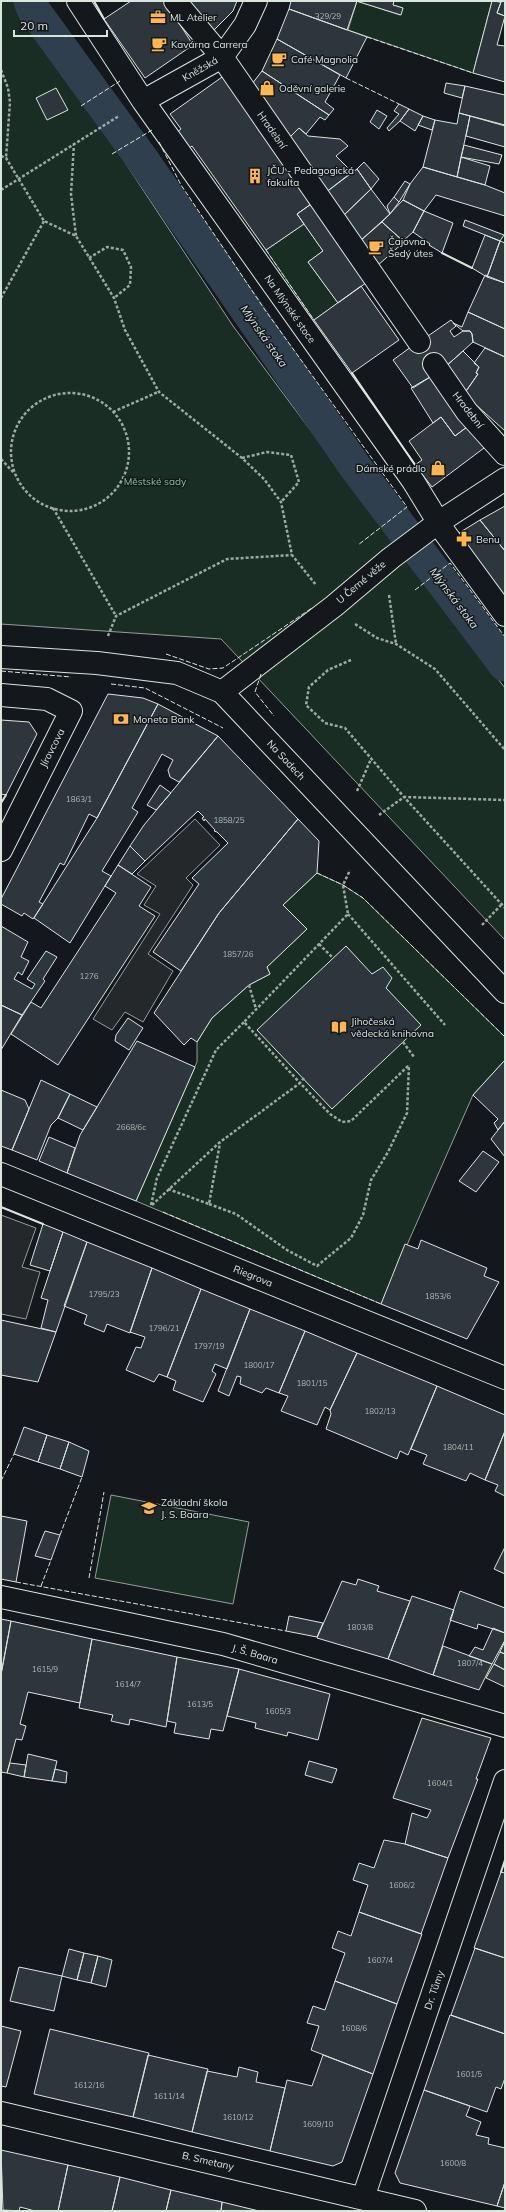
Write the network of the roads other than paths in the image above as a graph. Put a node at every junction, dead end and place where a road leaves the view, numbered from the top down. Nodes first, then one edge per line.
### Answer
1 (78, 1) edge
2 (175, 1) edge
3 (256, 1) edge
4 (222, 56) junction
5 (143, 101) junction
6 (419, 342) tunnel mouth
7 (434, 364) tunnel mouth
8 (505, 454) edge
9 (505, 479) edge
10 (433, 527) junction
11 (505, 615) edge
12 (1, 657) edge
13 (222, 692) junction
14 (1, 695) edge
15 (1, 850) edge
16 (505, 992) edge
17 (1, 1174) edge
18 (505, 1378) edge
19 (1, 1597) edge
20 (505, 1726) edge
21 (505, 1781) edge
22 (1, 2113) edge
23 (363, 2198) junction
24 (415, 2211) edge

1 - 5 street, Na Mlýnské stoce
2 - 4 street, Hradební
3 - 4 street, Kněžská
4 - 5 street, Kněžská
4 - 6 street, Hradební
5 - 10 street, Na Mlýnské stoce
7 - 8 street, Hradební
9 - 10 street, U Černé věže
10 - 11 street, Na Mlýnské stoce
10 - 13 street, U Černé věže
12 - 13 street, Na Sadech
13 - 16 street, Na Sadech
14 - 15 street, Jírovcova
17 - 18 street, Riegrova
19 - 20 street, J. Š. Baara
21 - 23 street, Dr. Tůmy
22 - 23 street, B. Smetany
23 - 24 street, B. Smetany

